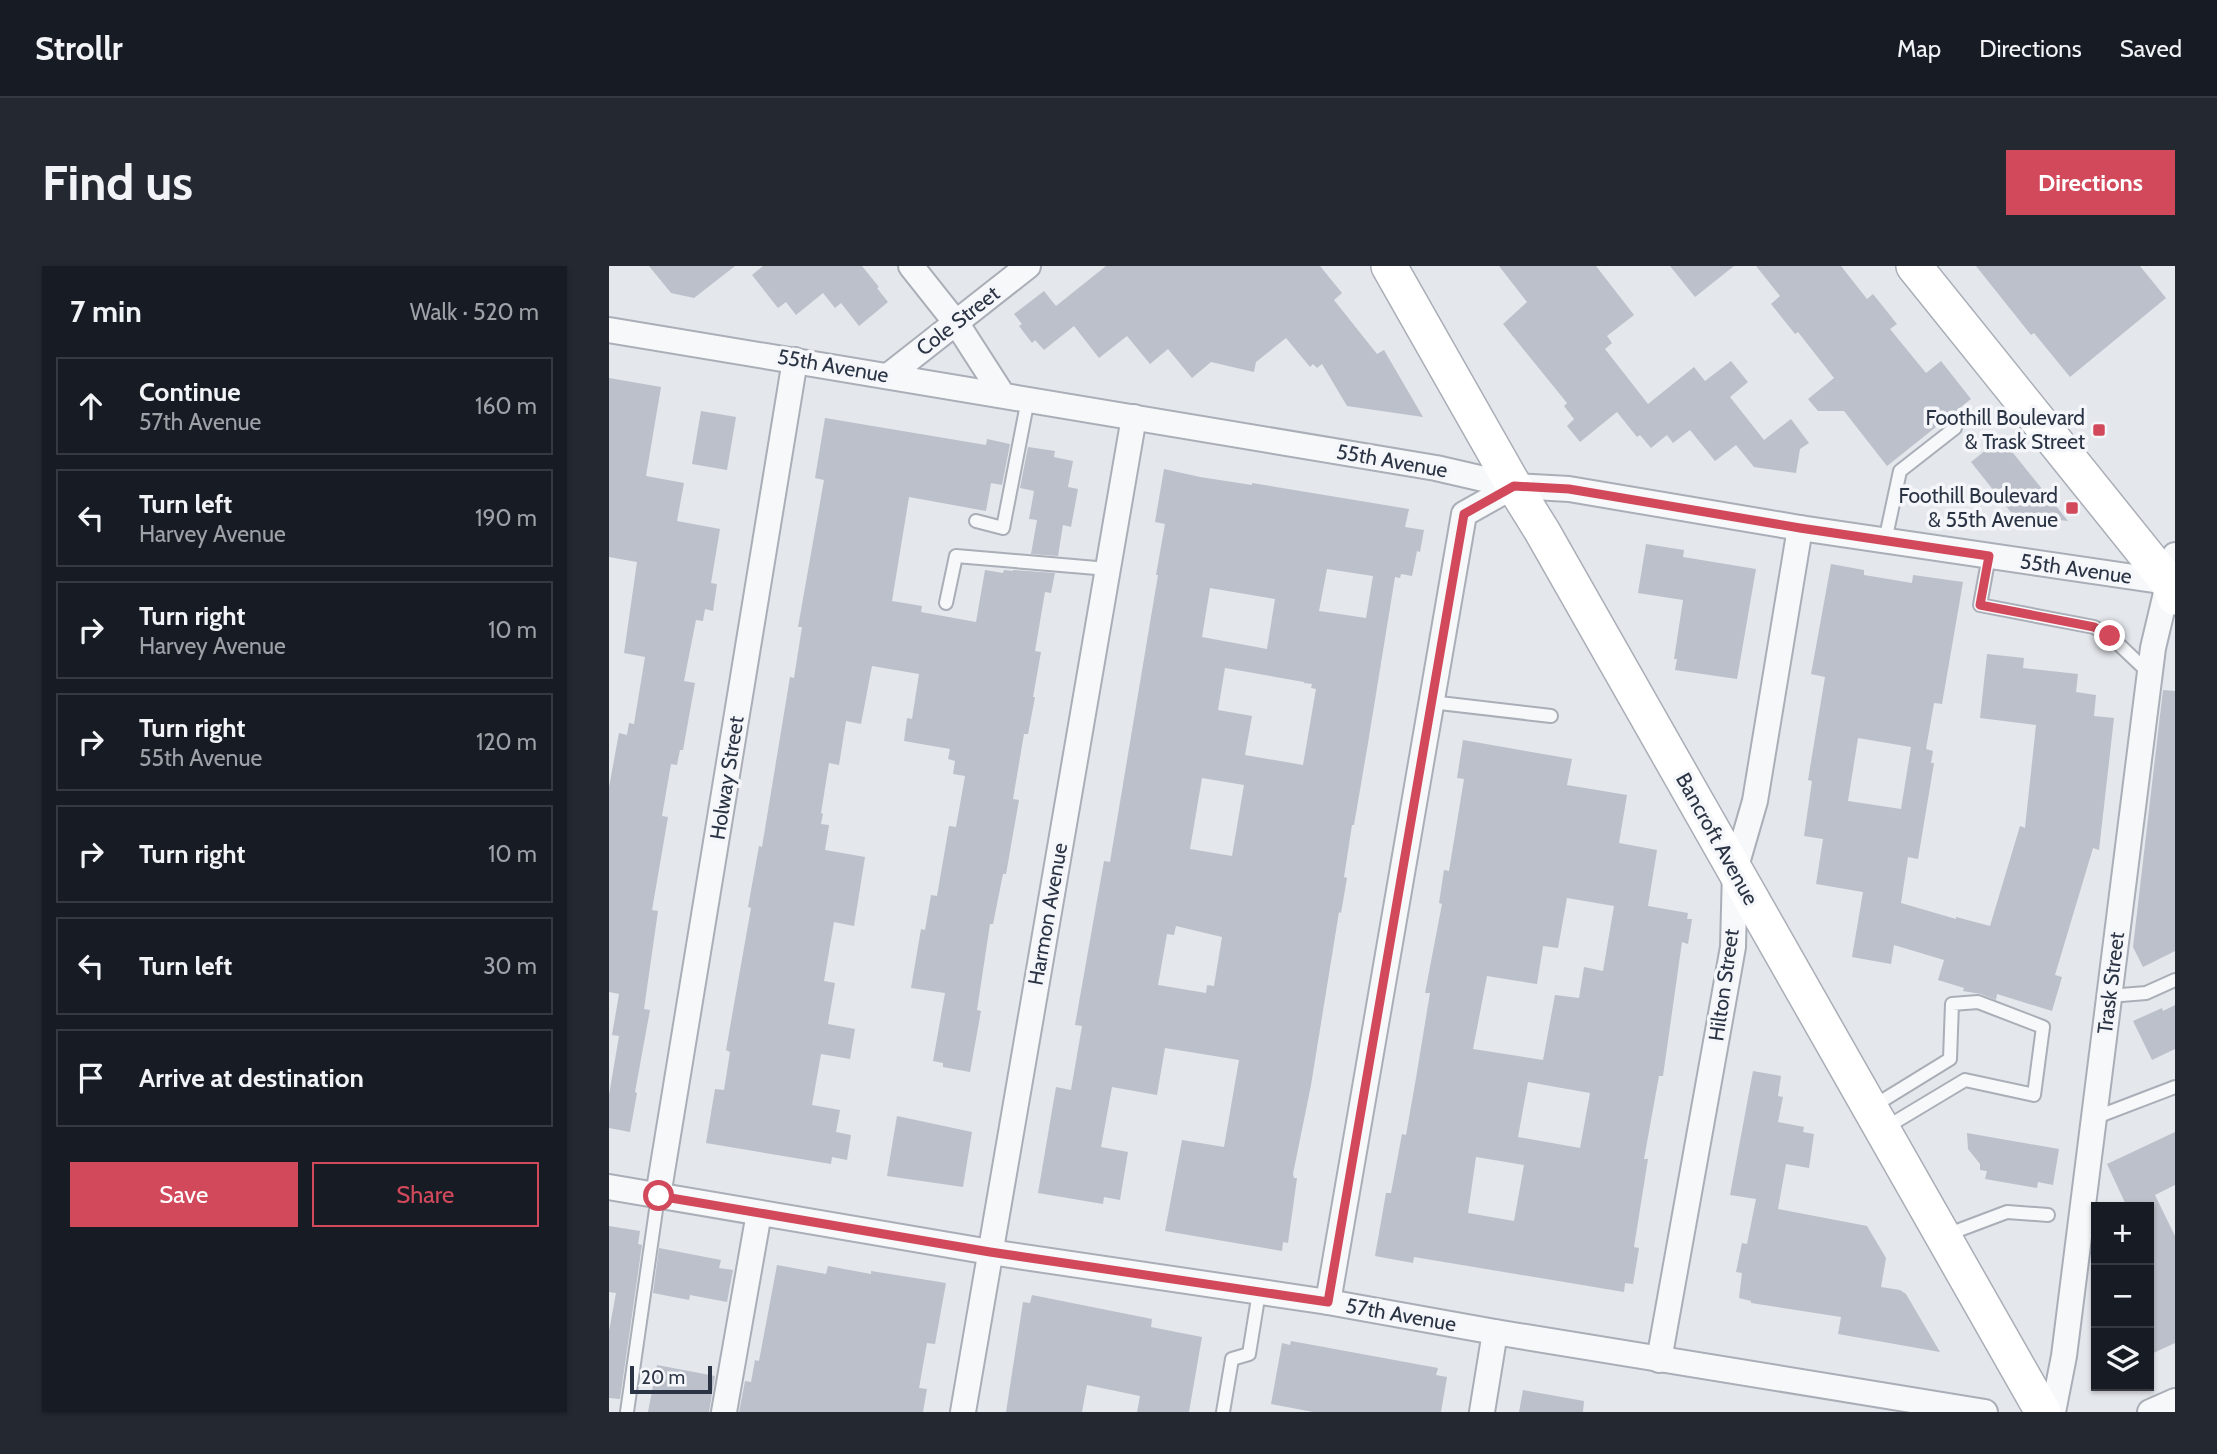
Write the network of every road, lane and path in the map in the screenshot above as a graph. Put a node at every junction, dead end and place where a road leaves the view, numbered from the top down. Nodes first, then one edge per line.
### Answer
1 (911, 266) edge
2 (1028, 266) edge
3 (1389, 266) edge
4 (1915, 266) edge
5 (957, 324) junction
6 (609, 330) edge
7 (795, 359) junction
8 (888, 376) junction
9 (1002, 394) junction
10 (1028, 399) junction
11 (1134, 416) junction
12 (1955, 428) dead end
13 (1514, 486) junction
14 (976, 521) dead end
15 (1800, 528) junction
16 (1885, 541) junction
17 (1989, 556) junction
18 (1108, 569) junction
19 (2173, 579) edge
20 (946, 603) dead end
21 (2150, 674) junction
22 (1431, 702) junction
23 (1551, 716) dead end
24 (1735, 870) junction
25 (2175, 979) edge
26 (2109, 996) junction
27 (2175, 1087) edge
28 (2094, 1118) junction
29 (1876, 1119) junction
30 (609, 1187) edge
31 (659, 1196) junction
32 (759, 1213) junction
33 (2048, 1215) dead end
34 (1942, 1237) junction
35 (990, 1252) junction
36 (1259, 1292) junction
37 (1328, 1302) junction
38 (1495, 1332) junction
39 (1659, 1360) junction
40 (2175, 1401) edge
41 (1882, 1404) edge
42 (628, 1412) edge
43 (724, 1412) edge
44 (963, 1412) edge
45 (1223, 1412) edge
46 (1482, 1412) edge
47 (1985, 1412) edge
48 (2043, 1412) edge
49 (2053, 1412) edge
50 (2150, 1412) edge

1 - 5 street
2 - 5 street, Cole Street
3 - 13 street, Bancroft Avenue
4 - 19 street
5 - 8 street, Cole Street
5 - 9 street
6 - 7 street, 55th Avenue
7 - 8 street, 55th Avenue
7 - 31 street, Holway Street
8 - 9 street, 55th Avenue
9 - 10 street, 55th Avenue
10 - 11 street, 55th Avenue
10 - 14 lane
11 - 13 street, 55th Avenue
11 - 18 street, Harmon Avenue
12 - 16 lane
13 - 15 street, 55th Avenue
13 - 22 street
13 - 24 street, Bancroft Avenue
15 - 16 street, 55th Avenue
15 - 24 street, Hilton Street
16 - 17 street, 55th Avenue
17 - 19 street, 55th Avenue
17 - 21 lane
18 - 20 lane
18 - 35 street, Harmon Avenue
19 - 21 street, Trask Street
21 - 26 street, Trask Street
22 - 23 lane
22 - 37 street
24 - 29 street, Bancroft Avenue
24 - 39 street, Hilton Street
25 - 26 lane
26 - 28 street, Trask Street
27 - 28 lane
28 - 49 street, Trask Street
29 - 29 lane
29 - 34 street, Bancroft Avenue
30 - 31 street, 57th Avenue
31 - 32 street, 57th Avenue
31 - 42 lane
32 - 35 street, 57th Avenue
32 - 43 street
33 - 34 lane
34 - 48 street, Bancroft Avenue
35 - 36 street, 57th Avenue
35 - 44 street, Harmon Avenue
36 - 37 street, 57th Avenue
36 - 45 lane
37 - 38 street, 57th Avenue
38 - 39 street, 57th Avenue
38 - 46 street
39 - 41 street, 57th Avenue
40 - 50 street
41 - 47 street, 57th Avenue

